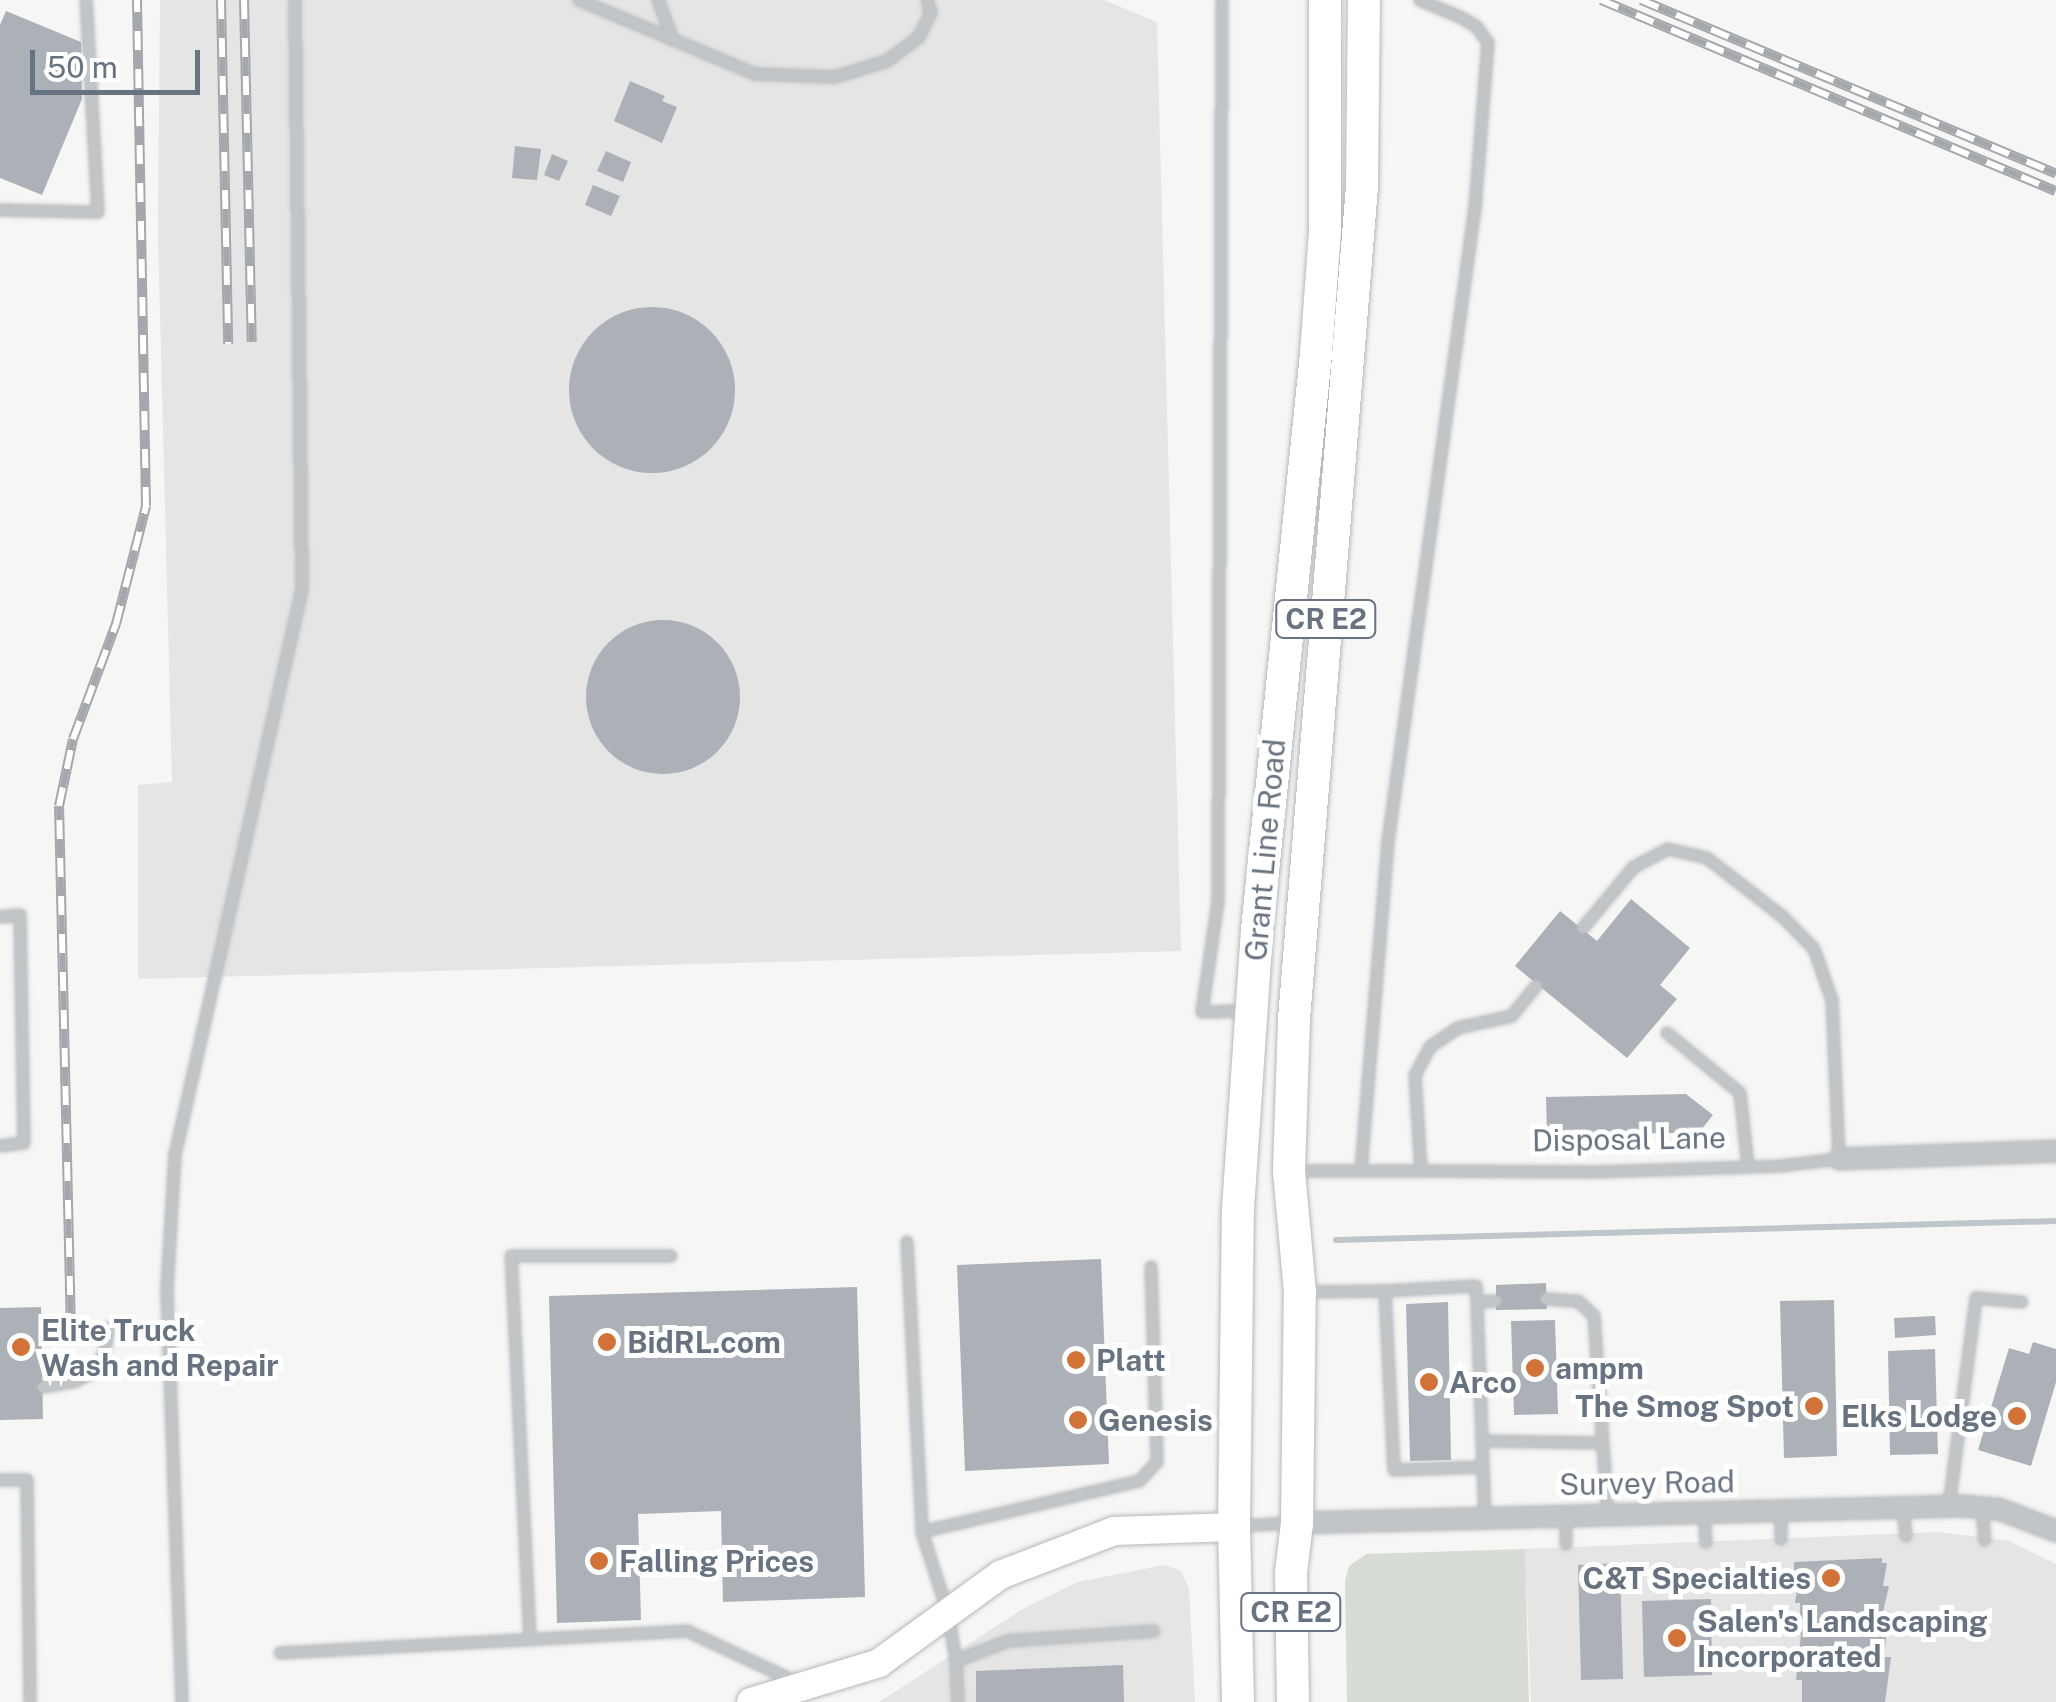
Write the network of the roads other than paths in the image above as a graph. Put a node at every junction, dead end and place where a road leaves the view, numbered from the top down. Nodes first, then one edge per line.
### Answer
1 (86, 0) edge
2 (295, 0) edge
3 (580, 0) edge
4 (658, 0) edge
5 (927, 0) edge
6 (1222, 0) edge
7 (1326, 0) edge
8 (1364, 0) edge
9 (1420, 0) edge
10 (673, 40) junction
11 (0, 210) edge
12 (0, 916) edge
13 (1584, 928) dead end
14 (1536, 986) dead end
15 (1251, 1012) junction
16 (1667, 1033) dead end
17 (0, 1146) edge
18 (2056, 1151) edge
19 (1839, 1159) junction
20 (1748, 1167) junction
21 (1361, 1170) junction
22 (1289, 1171) junction
23 (1420, 1171) junction
24 (907, 1242) dead end
25 (671, 1256) dead end
26 (1151, 1267) dead end
27 (1386, 1291) junction
28 (1300, 1292) junction
29 (1546, 1298) dead end
30 (1496, 1301) dead end
31 (1476, 1302) junction
32 (2022, 1302) dead end
33 (108, 1328) dead end
34 (42, 1387) dead end
35 (1482, 1442) junction
36 (1602, 1443) junction
37 (1483, 1467) junction
38 (0, 1480) edge
39 (1949, 1506) junction
40 (1903, 1507) junction
41 (1982, 1508) junction
42 (1781, 1510) junction
43 (1704, 1512) junction
44 (1608, 1514) junction
45 (1566, 1515) junction
46 (1485, 1517) junction
47 (1297, 1523) junction
48 (1234, 1526) junction
49 (2056, 1531) edge
50 (922, 1532) junction
51 (1906, 1536) dead end
52 (1781, 1539) dead end
53 (1985, 1540) dead end
54 (1706, 1542) dead end
55 (1566, 1544) dead end
56 (948, 1613) junction
57 (1154, 1630) dead end
58 (530, 1640) junction
59 (280, 1653) dead end
60 (956, 1661) junction
61 (804, 1686) junction
62 (765, 1700) edge
63 (30, 1702) edge
64 (182, 1702) edge
65 (958, 1702) edge
66 (1238, 1702) edge
67 (1293, 1702) edge

1 - 11 lane
2 - 64 lane
3 - 10 lane
4 - 10 lane
5 - 10 lane
6 - 15 lane
7 - 15 main road, Grant Line Road / CR E2
8 - 22 main road, Grant Line Road / CR E2
9 - 21 lane
12 - 17 lane
13 - 19 lane
14 - 23 lane
15 - 48 main road, Grant Line Road / CR E2
16 - 20 lane
18 - 19 street, Disposal Lane
19 - 20 lane, Disposal Lane
20 - 23 lane, Disposal Lane
21 - 22 lane, Disposal Lane
21 - 23 lane, Disposal Lane
22 - 28 main road, Grant Line Road / CR E2
24 - 50 lane
25 - 58 lane
26 - 50 lane
27 - 28 lane
27 - 31 lane
27 - 37 lane
28 - 47 main road, Grant Line Road / CR E2
29 - 36 lane
30 - 31 lane
31 - 35 lane
32 - 39 lane
33 - 34 lane
35 - 36 lane
35 - 37 lane
36 - 44 lane
37 - 46 lane
38 - 63 lane
39 - 40 street, Survey Road
39 - 41 street, Survey Road
40 - 42 street, Survey Road
40 - 51 lane
41 - 49 street, Survey Road
41 - 53 lane
42 - 43 street, Survey Road
42 - 52 lane
43 - 44 street, Survey Road
43 - 54 lane
44 - 45 street, Survey Road
45 - 46 street, Survey Road
45 - 55 lane
46 - 47 street, Survey Road
47 - 48 lane, Survey Road
47 - 67 main road, Grant Line Road / CR E2
48 - 56 main road
48 - 66 main road, Grant Line Road / CR E2
50 - 56 lane
56 - 60 lane
56 - 61 main road
57 - 60 lane
58 - 59 lane
58 - 61 lane
60 - 65 lane
61 - 62 main road

